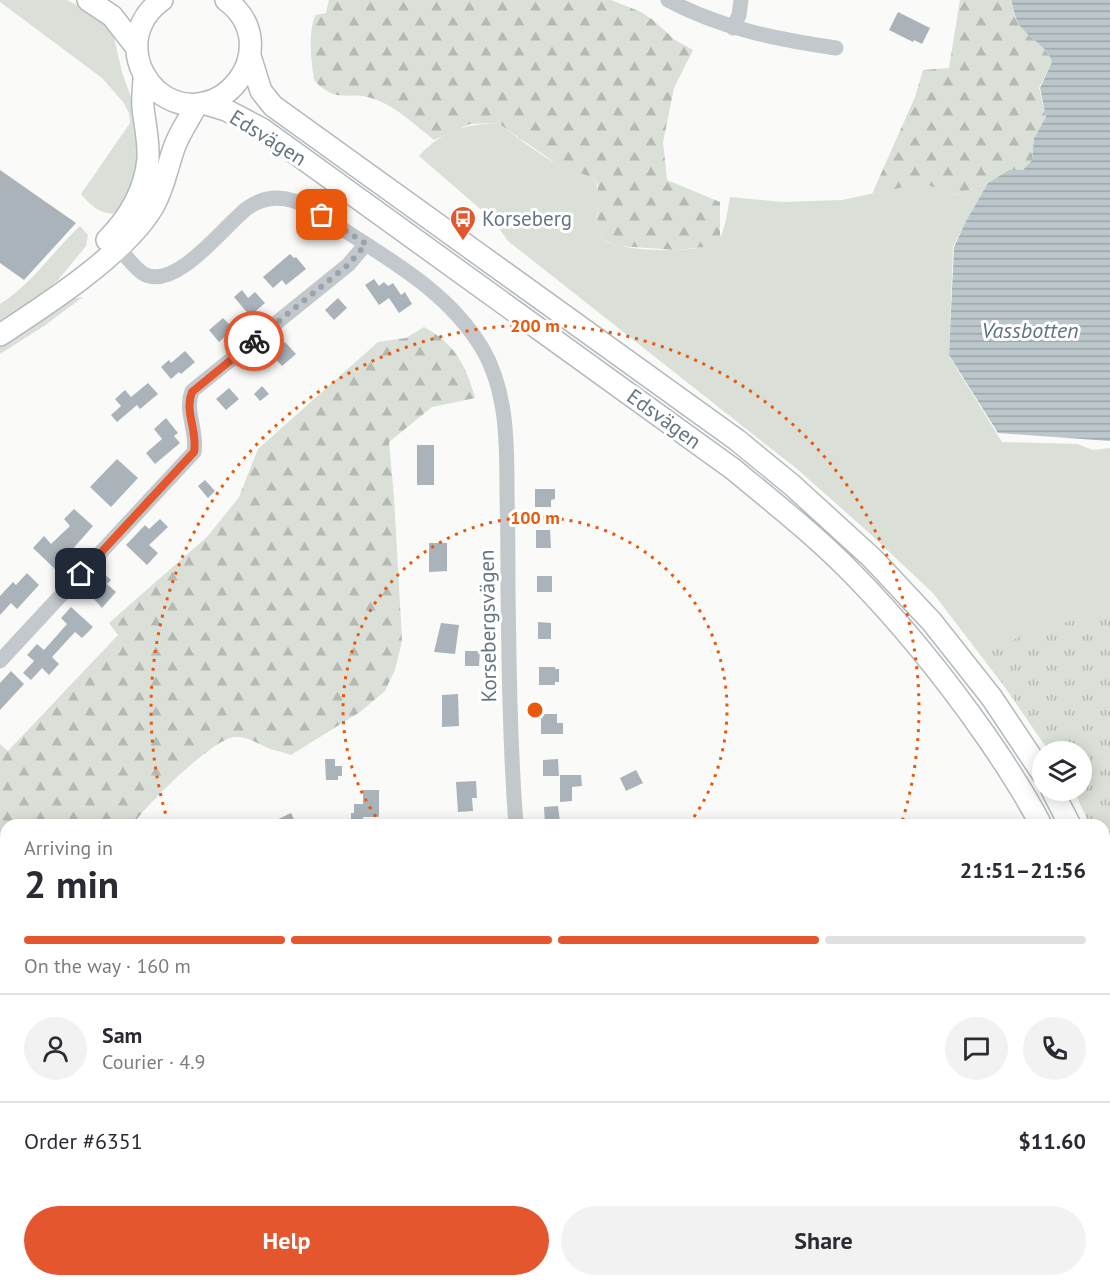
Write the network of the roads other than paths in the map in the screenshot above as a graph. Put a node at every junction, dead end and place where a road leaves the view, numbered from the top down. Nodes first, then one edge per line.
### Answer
1 (88, 0) edge
2 (162, 0) edge
3 (226, 0) edge
4 (668, 0) edge
5 (741, 0) edge
6 (239, 8) edge
7 (733, 28) junction
8 (137, 48) junction
9 (836, 48) dead end
10 (250, 56) junction
11 (144, 75) junction
12 (200, 103) junction
13 (226, 110) junction
14 (183, 129) junction
15 (366, 244) junction
16 (118, 246) junction
17 (37, 311) junction
18 (0, 336) edge
19 (0, 661) edge
20 (1032, 758) edge
21 (1058, 801) edge
22 (516, 819) edge
23 (1038, 819) edge
24 (1067, 819) edge

1 - 8 main road
2 - 8 main road
3 - 6 main road
4 - 7 street
5 - 7 street
6 - 10 main road, Edsvägen
7 - 9 street
8 - 11 main road
10 - 12 main road
10 - 20 main road, Edsvägen
11 - 12 main road, Edsvägen
11 - 17 main road
12 - 13 main road, Edsvägen
12 - 14 main road
13 - 14 main road
13 - 23 main road, Edsvägen
14 - 16 main road
15 - 16 street, Korsebergsvägen
15 - 19 street
15 - 22 street, Korsebergsvägen
16 - 17 main road
17 - 18 main road
21 - 24 main road

